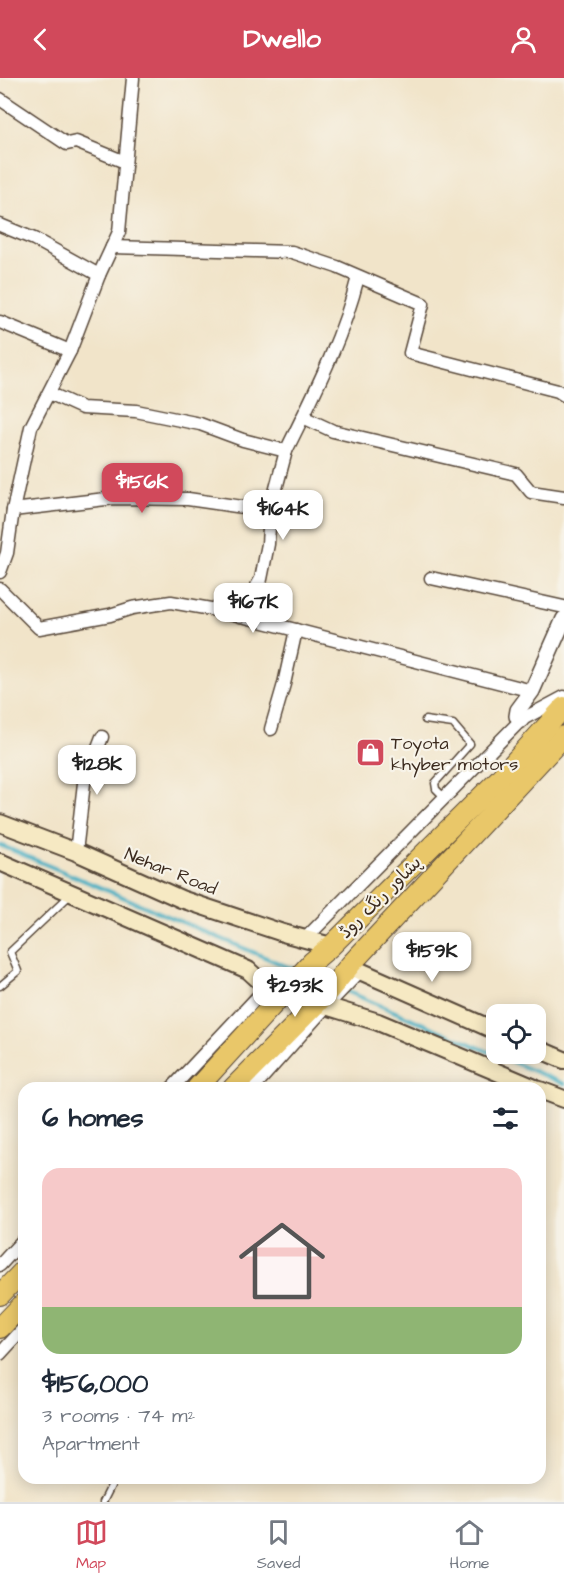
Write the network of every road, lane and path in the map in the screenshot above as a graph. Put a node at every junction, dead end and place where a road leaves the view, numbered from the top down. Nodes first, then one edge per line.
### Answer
1 (133, 78) edge
2 (0, 99) edge
3 (125, 162) junction
4 (0, 225) edge
5 (112, 247) junction
6 (99, 275) junction
7 (358, 277) junction
8 (0, 322) edge
9 (70, 351) junction
10 (49, 393) junction
11 (564, 395) edge
12 (303, 417) junction
13 (286, 450) junction
14 (564, 497) edge
15 (13, 510) junction
16 (270, 511) junction
17 (3, 554) edge
18 (0, 572) edge
19 (431, 578) dead end
20 (0, 589) edge
21 (564, 607) edge
22 (240, 616) junction
23 (564, 619) edge
24 (296, 630) junction
25 (532, 691) junction
26 (564, 697) edge
27 (564, 707) edge
28 (425, 720) dead end
29 (521, 720) junction
30 (271, 729) dead end
31 (564, 736) edge
32 (102, 737) dead end
33 (444, 797) junction
34 (0, 823) edge
35 (76, 852) junction
36 (0, 862) edge
37 (72, 893) junction
38 (304, 939) junction
39 (331, 946) junction
40 (351, 970) junction
41 (0, 986) edge
42 (271, 996) junction
43 (323, 1001) junction
44 (486, 1027) edge
45 (546, 1052) edge
46 (564, 1060) edge
47 (178, 1082) edge
48 (202, 1082) edge
49 (256, 1082) edge
50 (521, 1082) edge
51 (546, 1092) edge
52 (564, 1099) edge
53 (18, 1245) edge
54 (0, 1264) edge
55 (18, 1276) edge
56 (0, 1294) edge
57 (18, 1309) edge
58 (0, 1328) edge
59 (18, 1334) edge
60 (0, 1354) edge
61 (113, 1484) edge
62 (104, 1502) edge

1 - 3 street
2 - 3 street
3 - 5 street
4 - 6 street
5 - 6 street
5 - 7 street
6 - 9 street
7 - 11 street
7 - 12 street
8 - 9 street
9 - 10 street
10 - 13 street
10 - 15 street
12 - 13 street
12 - 14 street
13 - 16 street
15 - 16 street
15 - 17 street
16 - 22 street
17 - 18 street
19 - 21 street
20 - 22 street
22 - 24 street
23 - 25 street
24 - 25 street
24 - 30 street
25 - 29 street
26 - 29 street
27 - 39 highway, پشاور رنگ روڈ
28 - 33 lane
29 - 33 street
31 - 40 highway, پشاور رنگ روڈ
32 - 35 street
33 - 38 street
34 - 35 main road, Nehar Road
35 - 38 main road, Nehar Road
36 - 37 main road
37 - 41 lane
37 - 42 main road
38 - 39 main road, Nehar Road
39 - 42 highway, پشاور رنگ روڈ
40 - 43 highway, پشاور رنگ روڈ
40 - 44 main road
42 - 47 street
42 - 48 highway, پشاور رنگ روڈ
43 - 49 highway, پشاور رنگ روڈ
43 - 50 main road
45 - 46 main road
51 - 52 main road
53 - 54 street
55 - 56 highway
57 - 58 highway
59 - 60 street
61 - 62 lane

